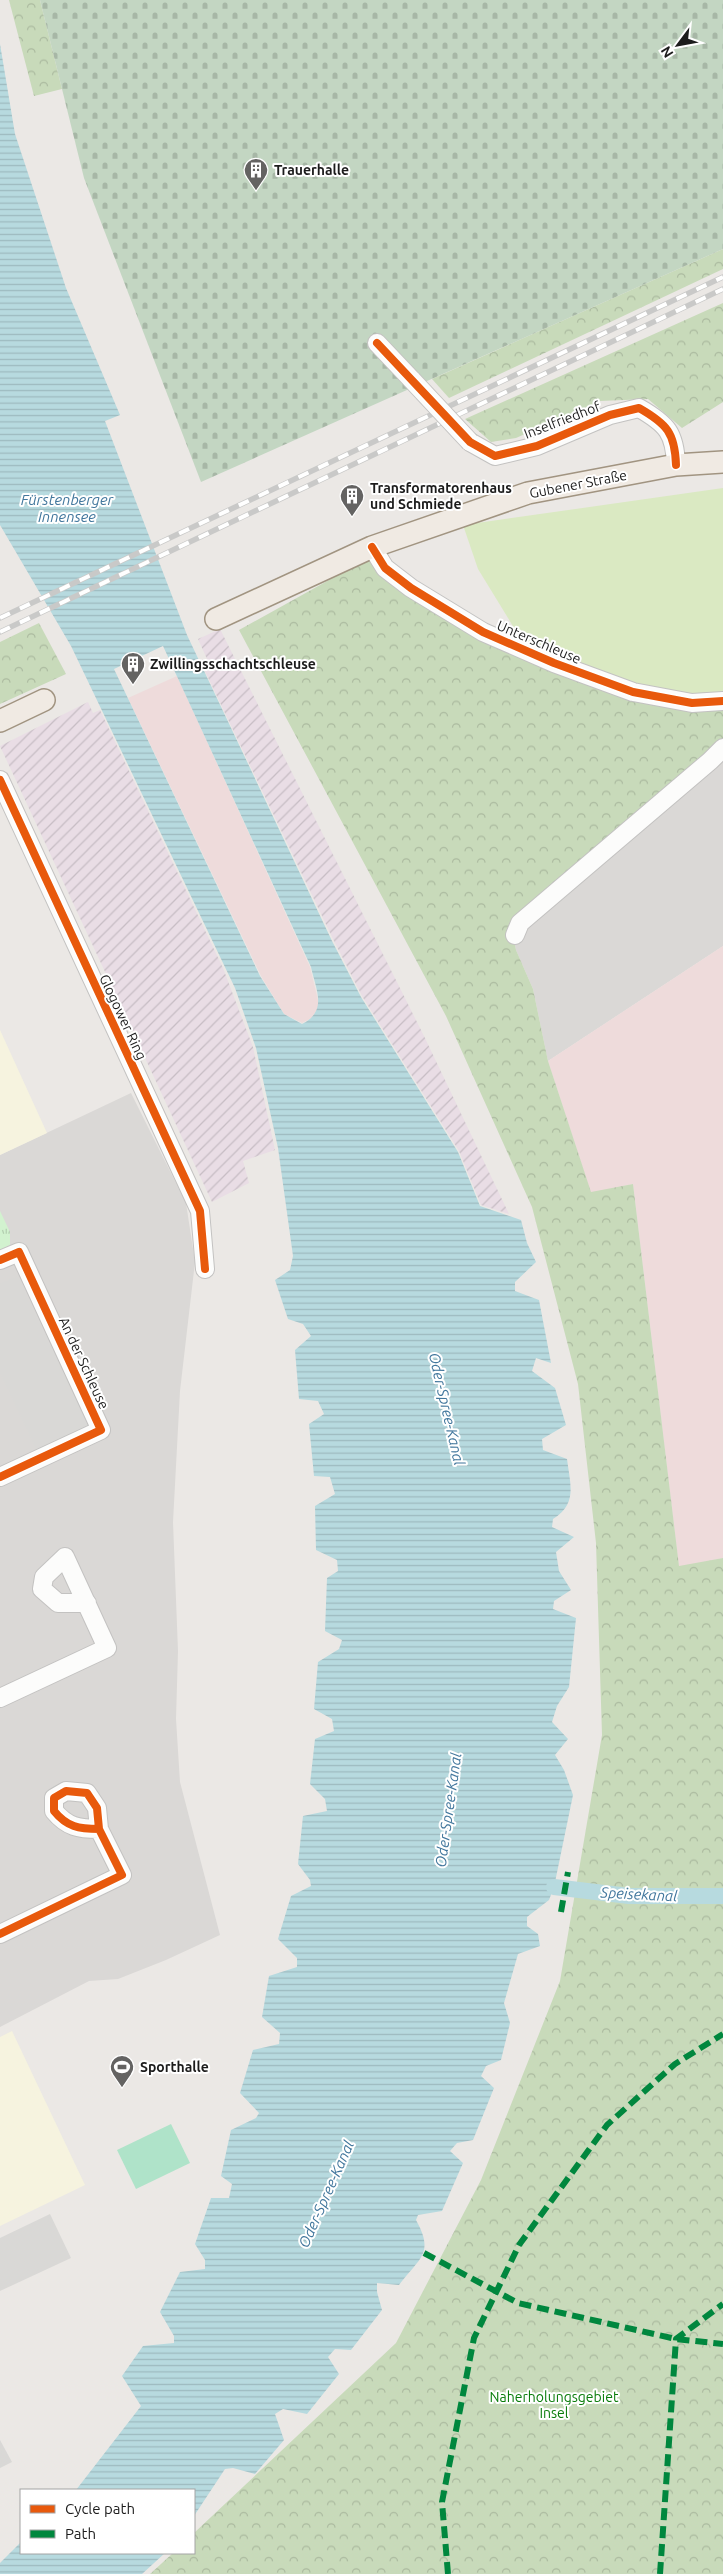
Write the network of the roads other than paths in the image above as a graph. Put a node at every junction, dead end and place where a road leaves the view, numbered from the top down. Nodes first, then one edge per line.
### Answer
1 (377, 343) dead end
2 (723, 462) edge
3 (676, 465) junction
4 (372, 547) junction
5 (216, 619) dead end
6 (44, 700) dead end
7 (723, 701) edge
8 (0, 721) edge
9 (723, 748) edge
10 (0, 780) edge
11 (7, 817) edge
12 (515, 935) dead end
13 (0, 1260) edge
14 (204, 1269) dead end
15 (0, 1477) edge
16 (87, 1603) dead end
17 (0, 1698) edge
18 (99, 1829) dead end
19 (0, 1934) edge

1 - 3 street, Inselfriedhof, bridge
2 - 3 main road, Gubener Straße
3 - 4 main road, Gubener Straße
4 - 5 main road, Gubener Straße
4 - 7 street, Unterschleuse
6 - 8 main road
9 - 12 street
10 - 11 street, Glogower Ring
11 - 14 street, Glogower Ring
13 - 15 street, An der Schleuse
16 - 17 street
18 - 19 street

